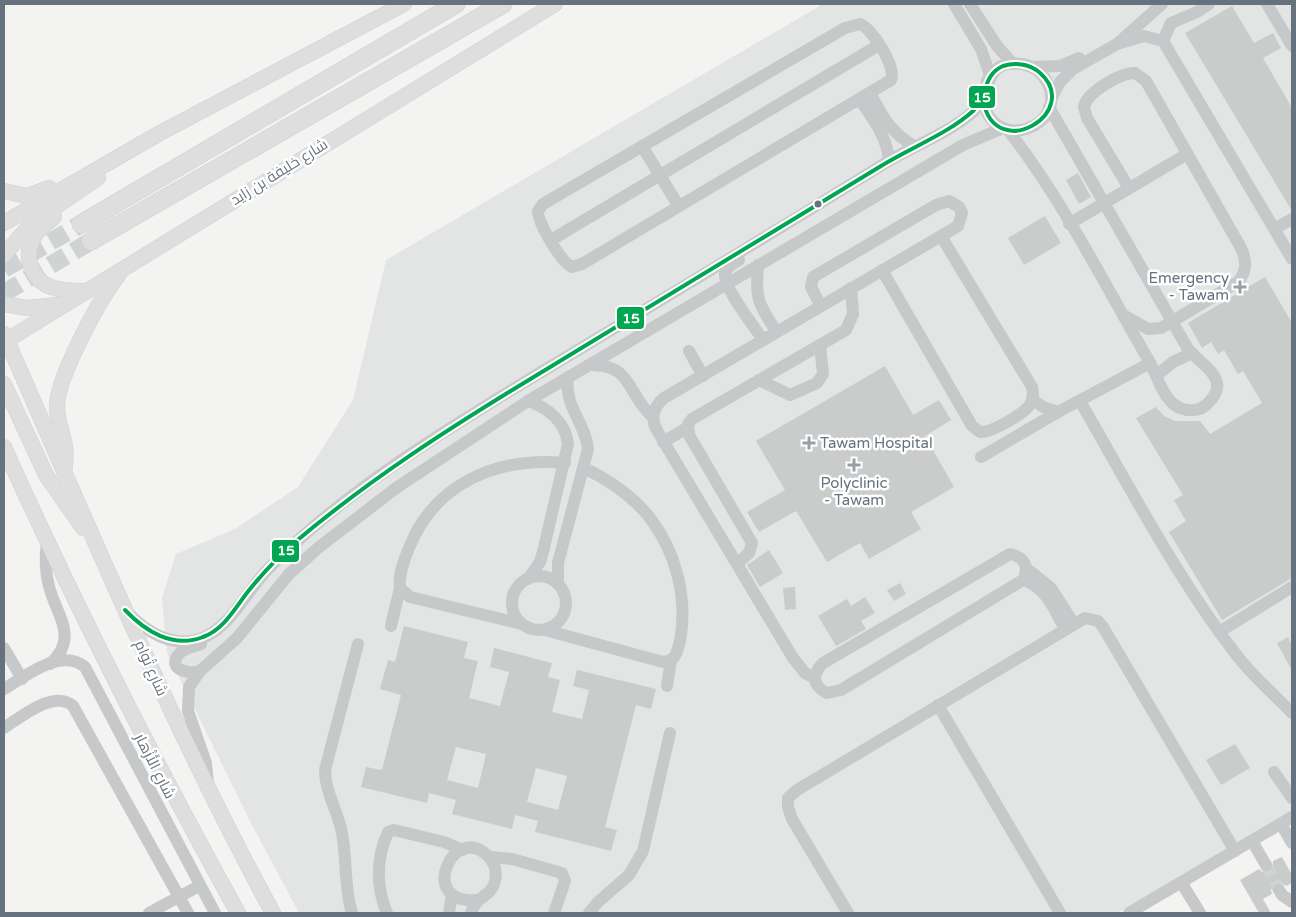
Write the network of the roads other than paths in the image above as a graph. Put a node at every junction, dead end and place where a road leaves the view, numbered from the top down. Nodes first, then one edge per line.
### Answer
1 (404, 4) edge
2 (456, 4) edge
3 (502, 4) edge
4 (555, 4) edge
5 (954, 4) edge
6 (970, 4) edge
7 (1150, 4) edge
8 (1162, 4) edge
9 (1209, 4) edge
10 (1267, 4) edge
11 (1163, 41) junction
12 (1116, 44) junction
13 (879, 45) junction
14 (1292, 46) edge
15 (1013, 64) junction
16 (1032, 67) junction
17 (987, 81) junction
18 (864, 96) junction
19 (983, 100) junction
20 (1050, 103) junction
21 (1005, 129) junction
22 (642, 146) junction
23 (914, 146) junction
24 (1187, 154) junction
25 (120, 156) junction
26 (888, 161) junction
27 (659, 176) junction
28 (1129, 188) junction
29 (4, 191) edge
30 (71, 196) junction
31 (1105, 202) junction
32 (678, 205) junction
33 (1292, 219) edge
34 (4, 223) edge
35 (80, 224) tunnel mouth
36 (1069, 224) junction
37 (1276, 228) junction
38 (941, 236) junction
39 (551, 240) junction
40 (760, 240) junction
41 (91, 241) tunnel mouth
42 (4, 255) edge
43 (1292, 259) edge
44 (758, 265) junction
45 (126, 266) junction
46 (882, 270) junction
47 (728, 283) junction
48 (851, 288) junction
49 (86, 291) junction
50 (69, 301) junction
51 (4, 304) edge
52 (821, 306) junction
53 (1121, 313) junction
54 (1172, 321) junction
55 (776, 331) junction
56 (5, 338) edge
57 (763, 340) junction
58 (820, 345) junction
59 (689, 351) dead end
60 (1192, 353) junction
61 (1150, 362) junction
62 (589, 365) junction
63 (703, 376) junction
64 (1157, 376) junction
65 (568, 377) junction
66 (759, 380) junction
67 (4, 384) edge
68 (1032, 399) junction
69 (528, 401) junction
70 (1080, 401) junction
71 (1058, 412) junction
72 (653, 417) junction
73 (687, 428) junction
74 (664, 442) junction
75 (4, 447) edge
76 (981, 457) dead end
77 (565, 462) junction
78 (584, 468) junction
79 (64, 473) junction
80 (94, 540) junction
81 (47, 543) junction
82 (738, 564) junction
83 (1025, 574) junction
84 (528, 579) junction
85 (558, 584) junction
86 (1292, 587) edge
87 (400, 588) junction
88 (125, 610) junction
89 (223, 624) junction
90 (522, 624) junction
91 (391, 626) dead end
92 (1069, 626) junction
93 (545, 630) junction
94 (1219, 632) junction
95 (358, 644) dead end
96 (4, 648) edge
97 (671, 660) junction
98 (50, 664) junction
99 (200, 671) junction
100 (814, 678) junction
101 (22, 679) junction
102 (667, 686) dead end
103 (4, 689) edge
104 (938, 705) junction
105 (1292, 713) edge
106 (4, 728) edge
107 (670, 733) dead end
108 (1274, 772) dead end
109 (209, 792) junction
110 (1292, 798) edge
111 (1292, 817) edge
112 (1280, 824) junction
113 (1252, 841) junction
114 (1292, 843) edge
115 (463, 850) junction
116 (1235, 851) junction
117 (490, 857) junction
118 (1266, 865) tunnel mouth
119 (1181, 882) junction
120 (199, 886) junction
121 (1279, 890) tunnel mouth
122 (452, 894) junction
123 (178, 897) junction
124 (476, 900) junction
125 (1292, 902) edge
126 (149, 913) edge
127 (188, 913) edge
128 (215, 913) edge
129 (238, 913) edge
130 (273, 913) edge
131 (352, 913) edge
132 (387, 913) edge
133 (449, 913) edge
134 (471, 913) edge
135 (554, 913) edge
136 (589, 913) edge
137 (848, 913) edge
138 (1060, 913) edge
139 (1129, 913) edge
140 (1200, 913) edge

1 - 25 main road
2 - 35 highway
3 - 41 highway
4 - 45 main road, شارع خليفة بن زايد
5 - 17 street
6 - 15 street
7 - 16 street
8 - 12 street
9 - 11 street
10 - 14 street
11 - 12 street
11 - 37 street
12 - 20 street
13 - 18 street
13 - 22 street
13 - 27 street
15 - 16 street
15 - 17 street
16 - 20 street
17 - 19 street
18 - 23 street
18 - 26 street
18 - 32 street
19 - 21 street
19 - 23 street
20 - 21 street
20 - 31 street
21 - 36 street
21 - 44 street
22 - 27 street
22 - 39 street
23 - 26 street
24 - 28 street
24 - 28 street
24 - 54 street
25 - 29 main road
25 - 30 main road
25 - 34 main road
26 - 40 street
27 - 32 street
27 - 39 street
28 - 31 street
30 - 42 main road
30 - 49 main road
31 - 36 street
31 - 54 street
32 - 39 street
33 - 37 street
36 - 53 street
37 - 43 street
38 - 46 street
38 - 52 street
38 - 68 street
40 - 47 street
40 - 89 street
44 - 47 street
44 - 55 street
45 - 49 main road, شارع خليفة بن زايد
45 - 79 main road
46 - 48 street
46 - 68 street
47 - 57 street
47 - 62 street
48 - 52 street
48 - 58 street
49 - 50 main road, شارع خليفة بن زايد
50 - 51 main road
50 - 56 main road, شارع خليفة بن زايد
52 - 55 street
53 - 54 street
53 - 61 street
54 - 60 street
55 - 57 street
56 - 79 main road, شارع تُوام
57 - 63 street
58 - 66 street
58 - 66 street
59 - 63 street
60 - 64 street
60 - 64 street
61 - 64 street
61 - 70 street
62 - 65 street
62 - 72 street
63 - 72 street
65 - 69 street
65 - 78 street
66 - 73 street
67 - 80 main road
68 - 71 street
69 - 77 street
69 - 99 street
70 - 71 street
70 - 94 street
71 - 76 street
72 - 74 street
73 - 74 street
73 - 82 street
74 - 82 street
75 - 81 main road
77 - 84 street
77 - 87 street
78 - 85 street
78 - 97 street
79 - 80 main road, شارع تُوام
80 - 88 main road, شارع تُوام
81 - 98 street, شارع الأَزْهار
81 - 129 main road
82 - 100 street
83 - 92 street
83 - 100 street
83 - 100 street
84 - 85 street
84 - 90 street
85 - 93 street
86 - 94 street
87 - 90 street
87 - 91 street
88 - 89 street
88 - 109 main road, شارع تُوام
89 - 99 street
90 - 93 street
92 - 104 street
92 - 116 street
93 - 97 street
94 - 105 street
95 - 131 street
96 - 101 street
97 - 102 street
98 - 101 street, شارع الأَزْهار
98 - 120 street, شارع الأَزْهار
99 - 109 street
101 - 103 street, شارع الأَزْهار
104 - 137 street
104 - 138 street
106 - 123 street
107 - 136 street
108 - 110 street
109 - 130 main road, شارع تُوام
111 - 112 street
112 - 113 street
112 - 114 street
113 - 116 street
113 - 118 street
115 - 117 street
115 - 122 street
115 - 132 street
116 - 119 street
117 - 124 street
117 - 135 street
119 - 139 street
119 - 140 street
120 - 123 street
120 - 128 street, شارع الأَزْهار
121 - 125 street
122 - 124 street
122 - 133 street
123 - 126 street
123 - 127 street
124 - 134 street

